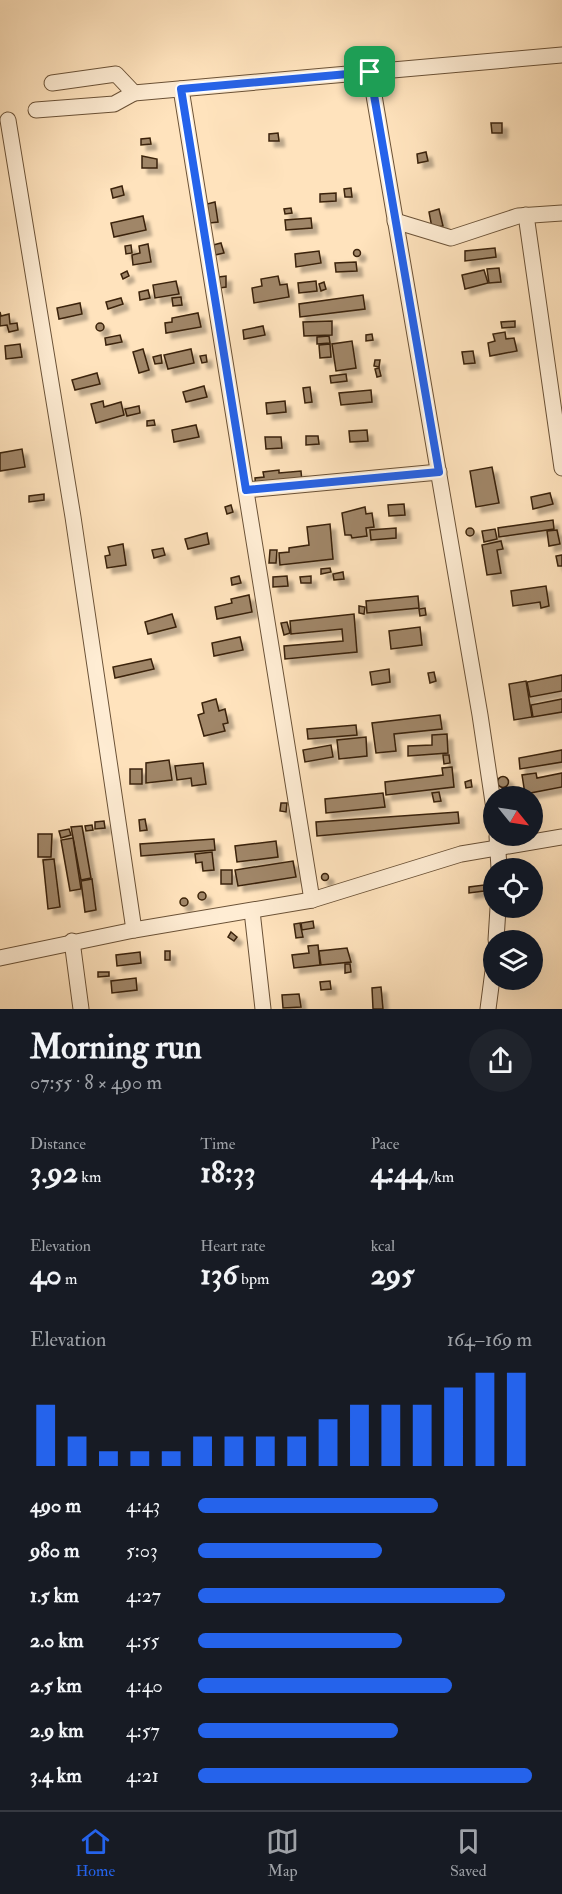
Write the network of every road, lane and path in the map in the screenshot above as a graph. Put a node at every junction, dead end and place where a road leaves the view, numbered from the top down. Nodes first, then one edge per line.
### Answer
1 (562, 55) edge
2 (370, 72) junction
3 (52, 83) dead end
4 (181, 89) junction
5 (134, 93) junction
6 (36, 110) dead end
7 (8, 120) dead end
8 (562, 213) edge
9 (526, 215) junction
10 (395, 221) junction
11 (562, 468) edge
12 (439, 472) junction
13 (246, 490) junction
14 (490, 786) edge
15 (562, 837) edge
16 (543, 838) edge
17 (486, 846) edge
18 (312, 900) junction
19 (252, 911) junction
20 (134, 930) junction
21 (72, 941) junction
22 (0, 958) edge
23 (490, 990) edge
24 (81, 1009) edge
25 (263, 1009) edge
26 (488, 1009) edge

1 - 2 street
2 - 4 street
2 - 10 street
3 - 5 street
4 - 5 street
4 - 13 street
5 - 6 street
7 - 20 street
8 - 9 street
9 - 10 street
9 - 11 street
10 - 12 street
12 - 13 street
12 - 14 street
13 - 18 street
15 - 16 street
17 - 18 street
18 - 19 street
19 - 20 street
19 - 25 street
20 - 21 street
21 - 22 street
21 - 24 street
23 - 26 street

